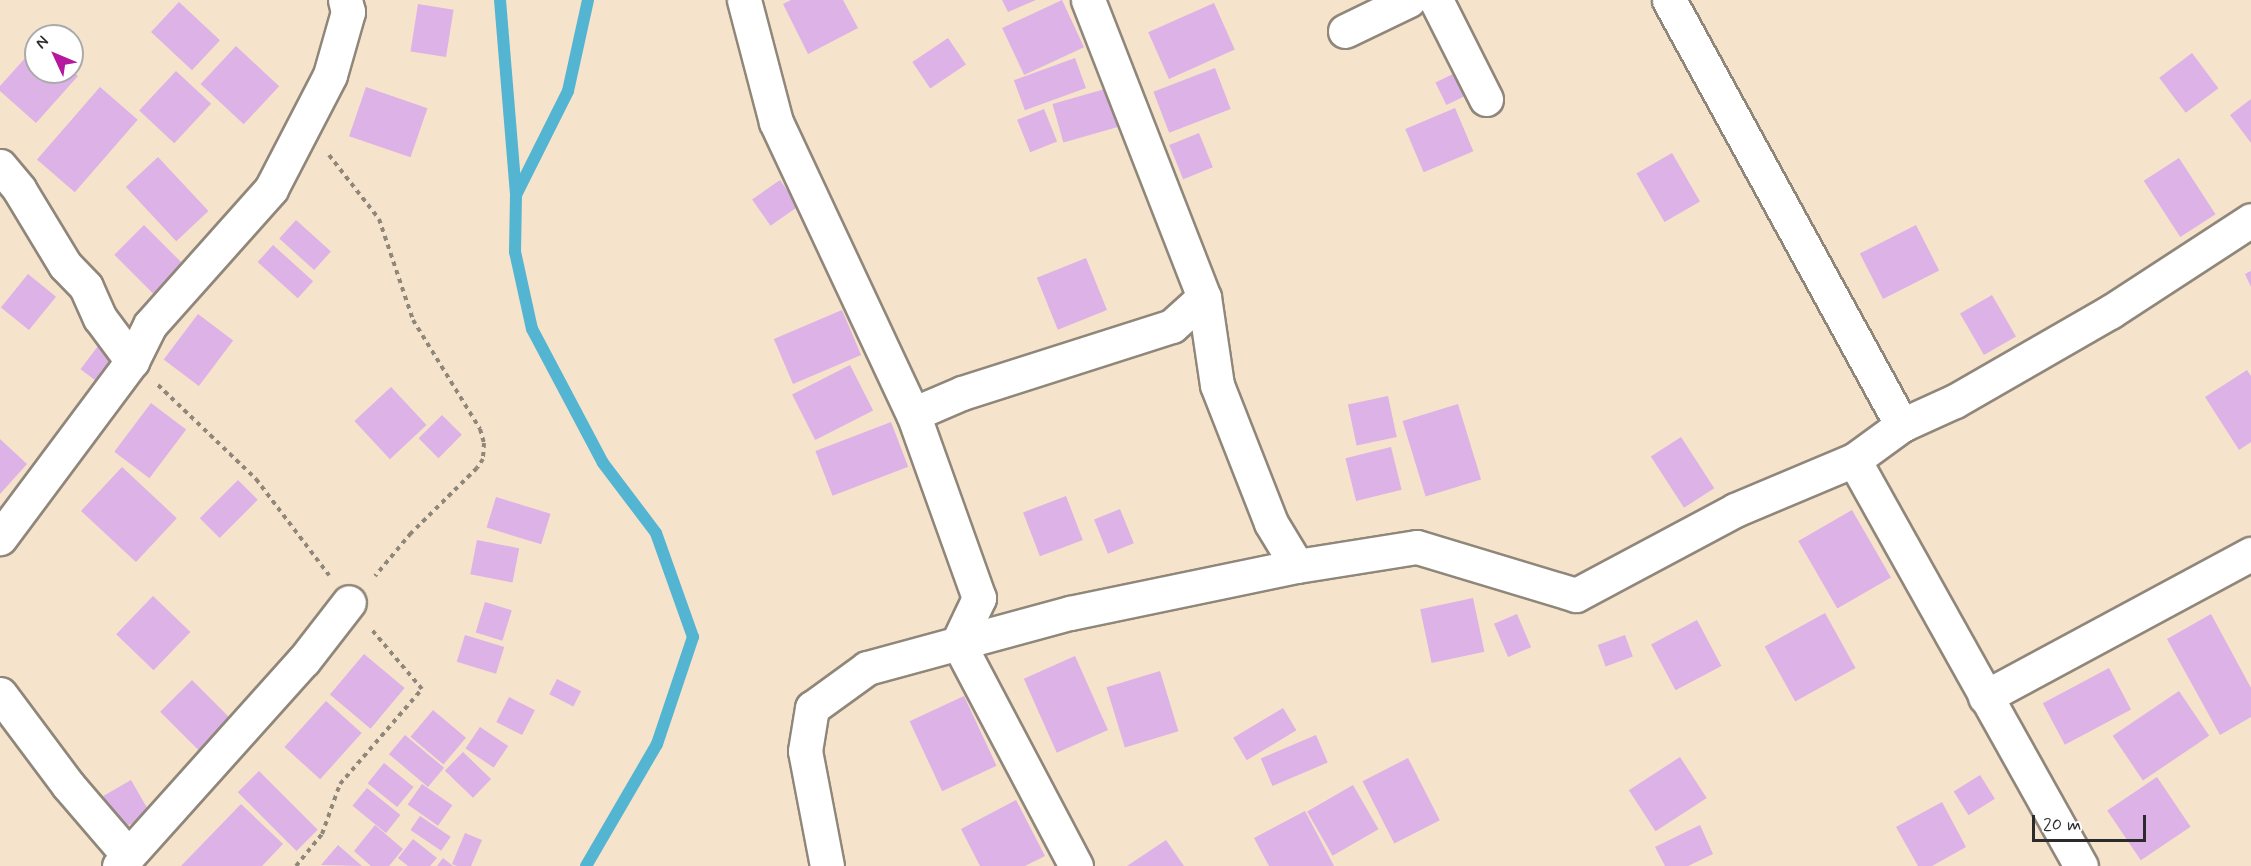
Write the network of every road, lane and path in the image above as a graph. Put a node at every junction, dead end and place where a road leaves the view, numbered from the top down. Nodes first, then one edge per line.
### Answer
1 (345, 0) edge
2 (744, 0) edge
3 (1088, 0) edge
4 (1409, 0) edge
5 (1436, 0) edge
6 (1669, 0) edge
7 (1345, 31) dead end
8 (1486, 99) dead end
9 (325, 150) dead end
10 (0, 166) edge
11 (2251, 220) edge
12 (1204, 297) junction
13 (132, 361) junction
14 (913, 414) junction
15 (1902, 425) junction
16 (1854, 460) junction
17 (0, 538) edge
18 (2251, 554) edge
19 (1297, 566) junction
20 (349, 602) junction
21 (958, 642) junction
22 (0, 694) edge
23 (1985, 696) junction
24 (124, 860) edge
25 (296, 866) edge
26 (827, 866) edge
27 (1076, 866) edge
28 (2081, 866) edge

1 - 13 street
2 - 14 street
3 - 12 street
4 - 7 street
5 - 8 street
6 - 15 street
9 - 20 path
10 - 13 street
11 - 15 street
12 - 14 street
12 - 19 street
13 - 17 street
13 - 20 path
14 - 21 street
15 - 16 street
16 - 19 street
16 - 23 street
18 - 23 street
19 - 21 street
20 - 24 street
20 - 25 path
21 - 26 street
21 - 27 street
22 - 24 street
23 - 28 street

